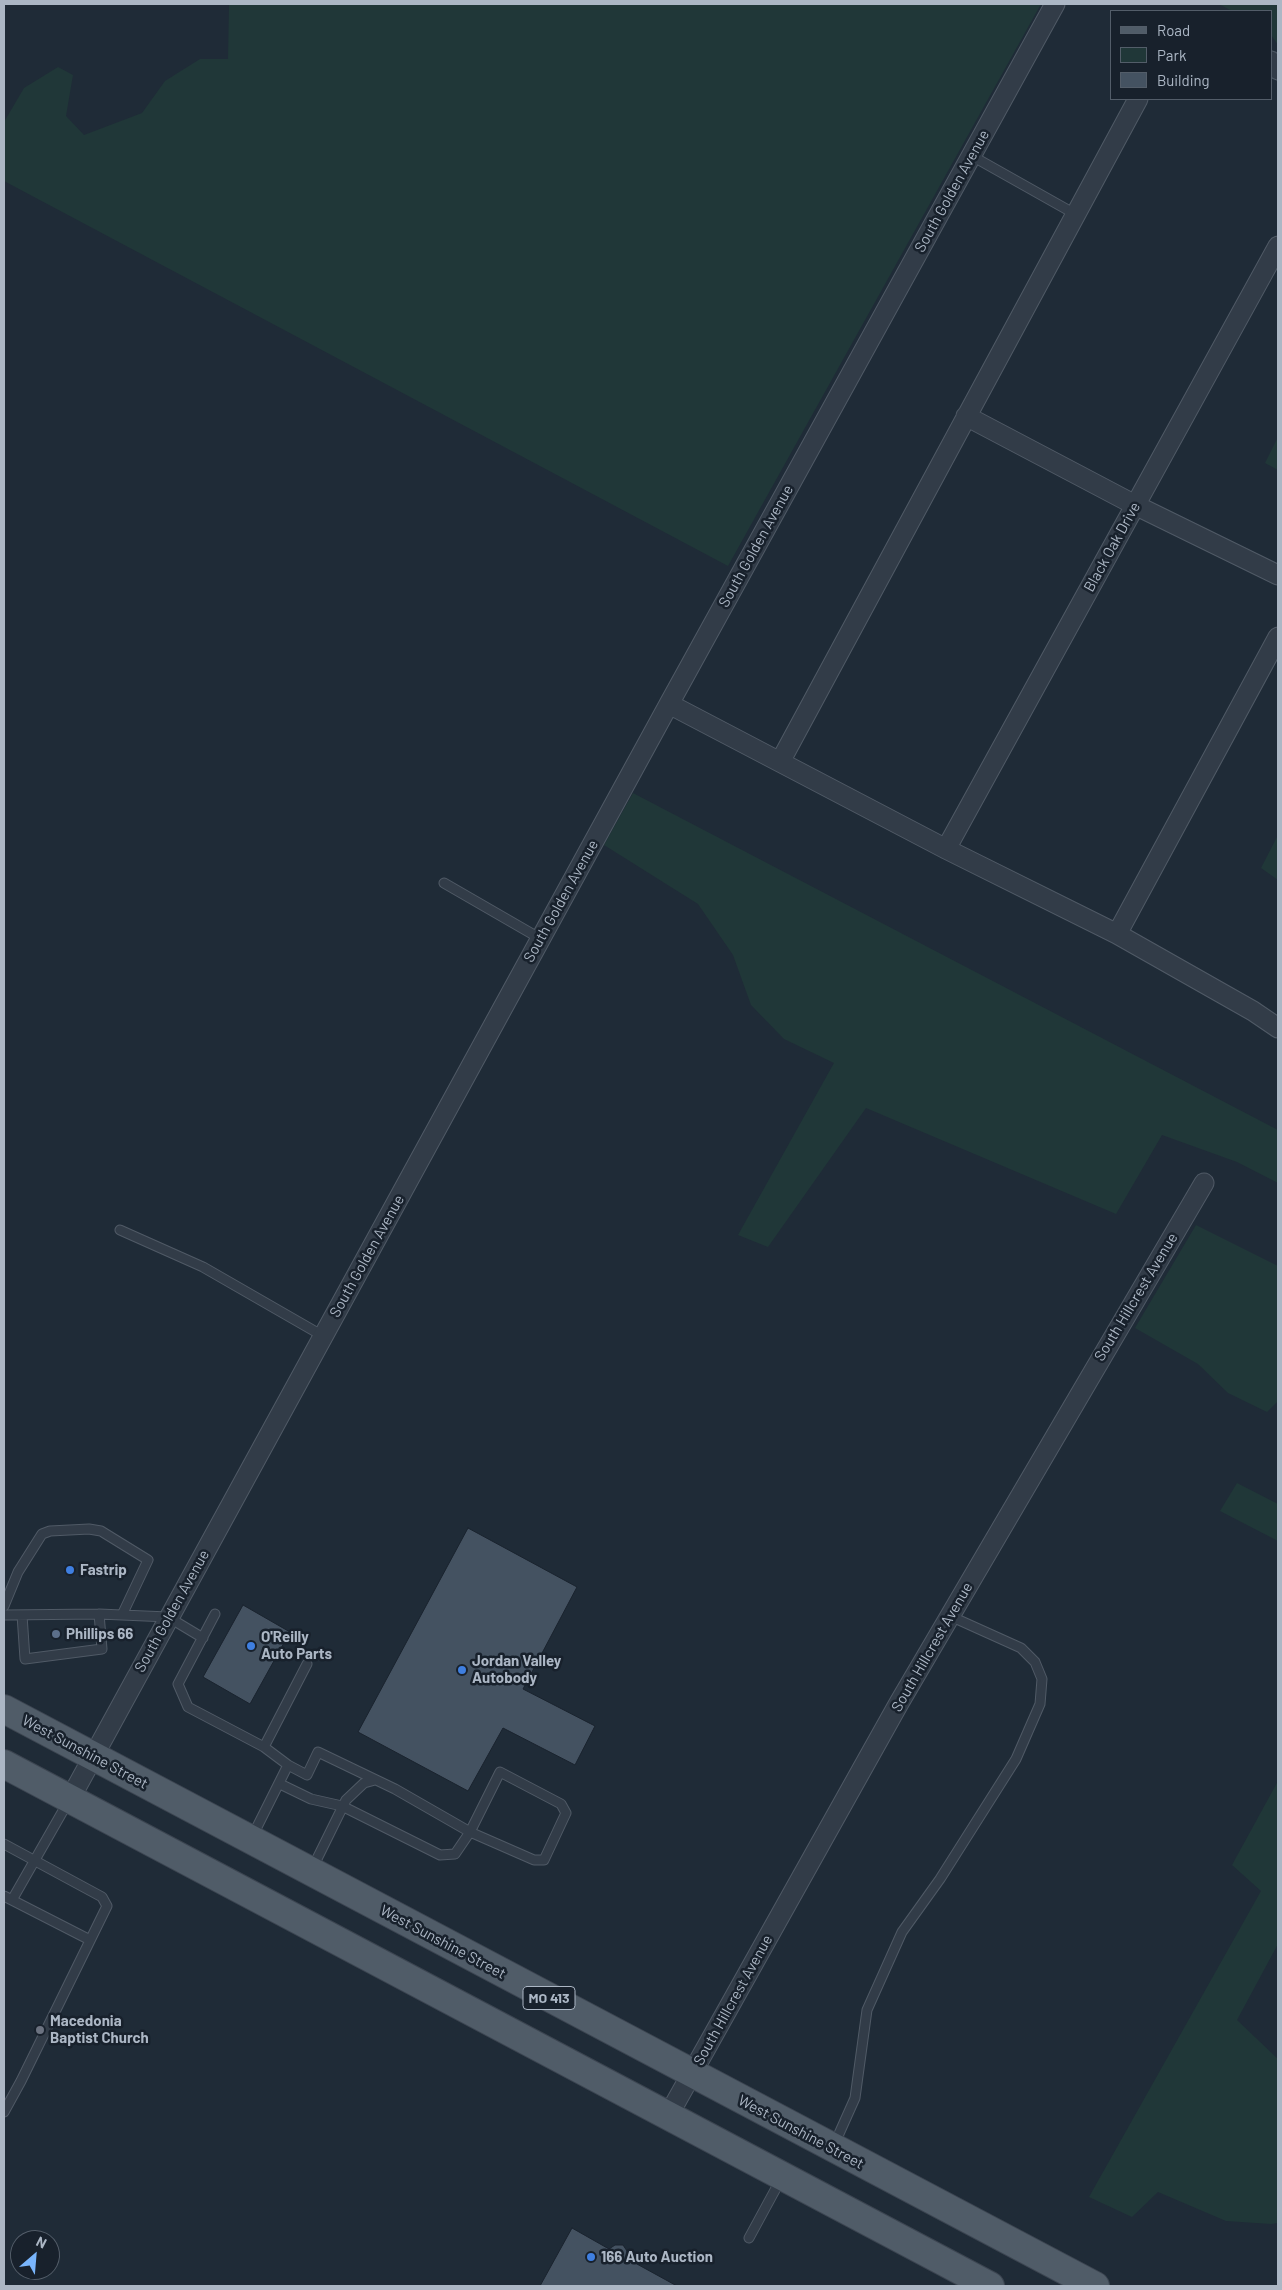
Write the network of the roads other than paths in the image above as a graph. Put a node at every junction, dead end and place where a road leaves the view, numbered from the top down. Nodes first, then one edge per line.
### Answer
1 (1055, 4) edge
2 (1137, 100) edge
3 (972, 156) junction
4 (1075, 214) junction
5 (1278, 246) edge
6 (966, 416) junction
7 (1135, 505) junction
8 (1278, 575) edge
9 (1278, 637) edge
10 (669, 704) junction
11 (780, 762) junction
12 (946, 849) junction
13 (444, 883) dead end
14 (1117, 934) junction
15 (541, 938) junction
16 (1278, 1028) edge
17 (1204, 1183) dead end
18 (120, 1230) dead end
19 (323, 1336) junction
20 (4, 1606) edge
21 (99, 1614) junction
22 (215, 1614) dead end
23 (4, 1615) edge
24 (22, 1615) junction
25 (122, 1615) junction
26 (950, 1616) junction
27 (168, 1617) junction
28 (202, 1638) junction
29 (50, 1646) dead end
30 (50, 1655) junction
31 (307, 1664) dead end
32 (4, 1709) edge
33 (264, 1747) junction
34 (93, 1756) junction
35 (4, 1764) edge
36 (288, 1766) junction
37 (375, 1780) junction
38 (280, 1784) junction
39 (70, 1800) junction
40 (342, 1806) junction
41 (470, 1832) junction
42 (251, 1839) junction
43 (4, 1844) edge
44 (35, 1862) junction
45 (310, 1871) junction
46 (8, 1898) edge
47 (90, 1940) junction
48 (691, 2074) junction
49 (4, 2112) edge
50 (668, 2116) junction
51 (832, 2148) junction
52 (782, 2176) junction
53 (748, 2238) dead end
54 (1078, 2282) edge
55 (990, 2286) edge

1 - 3 street, South Golden Avenue
2 - 4 street
3 - 4 lane
3 - 10 street, South Golden Avenue
4 - 6 street
5 - 7 street, Black Oak Drive
6 - 7 street
6 - 11 street
7 - 8 street
7 - 12 street, Black Oak Drive
9 - 14 street
10 - 11 street
10 - 15 street, South Golden Avenue
11 - 12 street
12 - 14 street
13 - 15 lane
14 - 16 street
15 - 19 street, South Golden Avenue
17 - 26 street, South Hillcrest Avenue
18 - 19 lane
19 - 27 street, South Golden Avenue
20 - 25 lane
21 - 24 lane
21 - 25 lane
21 - 30 lane
22 - 28 lane
23 - 24 lane
24 - 30 lane
25 - 27 lane
26 - 48 street, South Hillcrest Avenue
26 - 51 lane
27 - 28 lane
27 - 34 street, South Golden Avenue
28 - 33 lane
29 - 30 lane
31 - 33 lane
32 - 34 main road, West Sunshine Street / MO 413
33 - 36 lane
34 - 39 street, South Golden Avenue
34 - 42 main road, West Sunshine Street / MO 413
35 - 39 main road
36 - 37 lane
36 - 38 lane
37 - 40 lane
37 - 41 lane
38 - 40 lane
38 - 42 lane
39 - 44 lane
39 - 50 main road
40 - 41 lane
40 - 45 lane
41 - 41 lane
42 - 45 main road, West Sunshine Street / MO 413
43 - 44 lane
44 - 46 lane
44 - 47 lane
45 - 48 main road, West Sunshine Street / MO 413
46 - 47 lane
47 - 49 lane
48 - 50 street, South Hillcrest Avenue
48 - 51 main road, West Sunshine Street / MO 413
50 - 52 main road
51 - 54 main road, West Sunshine Street / MO 413
52 - 53 lane
52 - 55 main road

